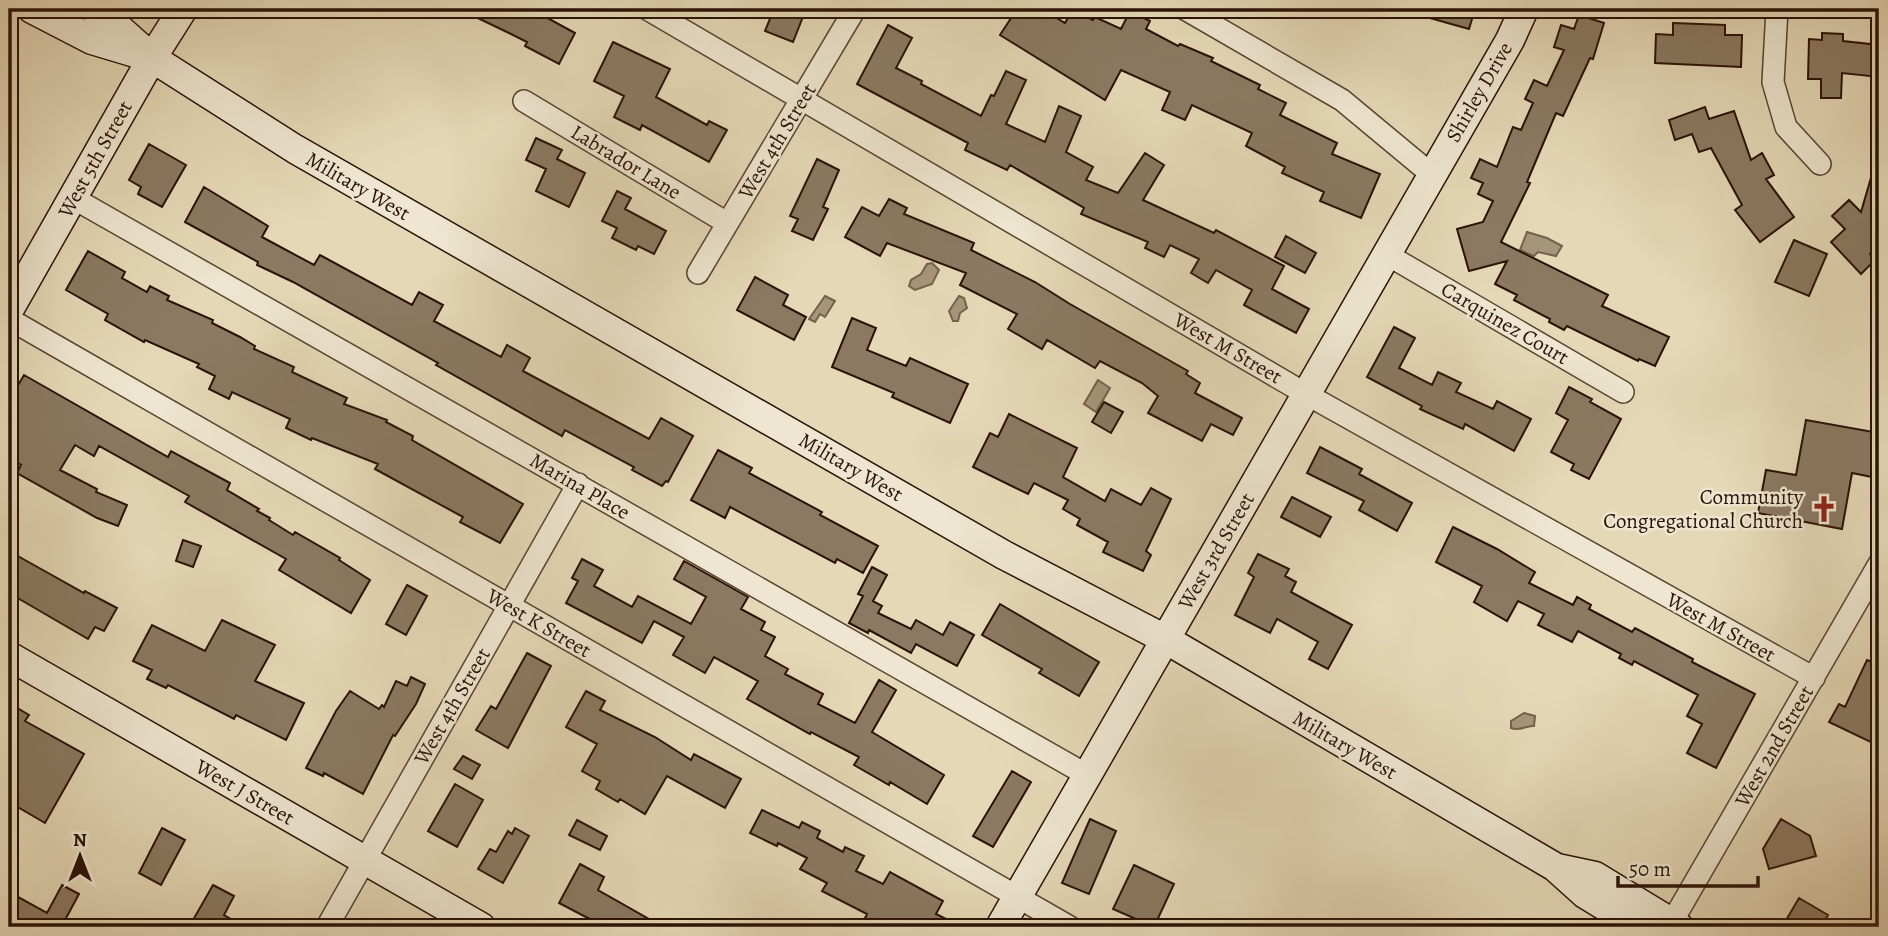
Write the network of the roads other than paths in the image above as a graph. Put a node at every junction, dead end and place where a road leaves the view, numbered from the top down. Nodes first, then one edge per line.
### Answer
1 (33, 9) edge
2 (93, 9) edge
3 (183, 9) edge
4 (647, 9) edge
5 (855, 9) edge
6 (1185, 9) edge
7 (1524, 9) edge
8 (1777, 9) edge
9 (152, 58) junction
10 (803, 98) junction
11 (524, 102) dead end
12 (1820, 164) dead end
13 (1431, 174) junction
14 (73, 198) junction
15 (727, 223) junction
16 (1386, 254) junction
17 (698, 273) dead end
18 (9, 310) edge
19 (9, 319) edge
20 (1623, 392) dead end
21 (1306, 394) junction
22 (578, 484) junction
23 (1879, 565) edge
24 (509, 606) junction
25 (1165, 639) junction
26 (9, 656) edge
27 (1814, 678) junction
28 (1087, 775) junction
29 (365, 861) junction
30 (1555, 867) junction
31 (1017, 897) junction
32 (1673, 926) edge
33 (327, 927) edge
34 (481, 927) edge
35 (1000, 927) edge
36 (1070, 927) edge
37 (1639, 927) edge

1 - 9 main road, Military West
2 - 9 main road, Military West
3 - 9 main road, West 5th Street
4 - 10 street, West M Street
5 - 10 street, West 4th Street
6 - 13 street
7 - 13 main road, Shirley Drive
8 - 12 street
9 - 14 main road, West 5th Street
9 - 25 main road, Military West
10 - 15 street, West 4th Street
10 - 21 street, West M Street
11 - 15 street, Labrador Lane
13 - 16 main road, West 3rd Street
14 - 18 main road, West 5th Street
14 - 22 street, Marina Place
15 - 17 street, West 4th Street
16 - 20 street, Carquinez Court
16 - 21 main road, West 3rd Street
19 - 24 street, West K Street
21 - 25 main road, West 3rd Street
21 - 27 street, West M Street
22 - 24 street, West 4th Street
22 - 28 street, Marina Place
23 - 27 street, West 2nd Street
24 - 29 street, West 4th Street
24 - 31 street, West K Street
25 - 28 main road, West 3rd Street
25 - 30 main road, Military West
26 - 29 main road, West J Street
27 - 32 street, West 2nd Street
28 - 31 main road, West 3rd Street
29 - 33 street, West 4th Street
29 - 34 main road, West J Street
30 - 32 main road, Military West
30 - 37 main road, Military West
31 - 35 main road, West 3rd Street
31 - 36 street, West K Street

